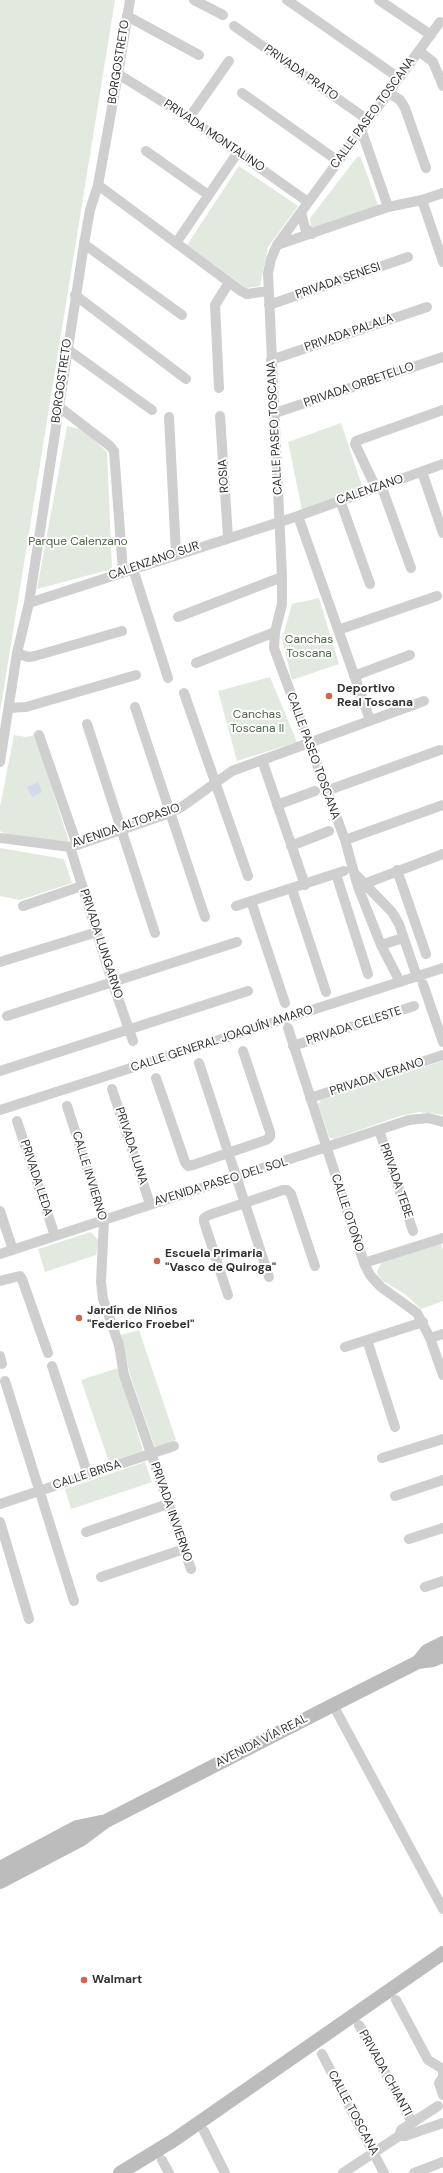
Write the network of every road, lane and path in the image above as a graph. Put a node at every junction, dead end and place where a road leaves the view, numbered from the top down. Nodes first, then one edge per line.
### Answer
1 (130, 0) edge
2 (194, 0) edge
3 (287, 0) edge
4 (379, 0) edge
5 (223, 15) dead end
6 (127, 16) junction
7 (440, 22) dead end
8 (234, 26) dead end
9 (431, 35) junction
10 (419, 51) junction
11 (199, 55) dead end
12 (229, 61) dead end
13 (118, 74) junction
14 (399, 78) junction
15 (443, 86) edge
16 (388, 92) junction
17 (242, 93) dead end
18 (189, 118) junction
19 (368, 120) junction
20 (361, 129) junction
21 (146, 151) dead end
22 (238, 152) junction
23 (338, 161) junction
24 (426, 168) dead end
25 (98, 185) junction
26 (443, 193) edge
27 (207, 194) junction
28 (422, 200) junction
29 (308, 202) junction
30 (388, 207) junction
31 (301, 212) junction
32 (312, 234) junction
33 (176, 243) junction
34 (84, 244) junction
35 (277, 245) junction
36 (408, 257) dead end
37 (443, 262) edge
38 (228, 284) junction
39 (268, 291) junction
40 (75, 295) junction
41 (269, 305) junction
42 (427, 307) dead end
43 (182, 315) dead end
44 (67, 348) junction
45 (443, 357) edge
46 (271, 360) junction
47 (186, 379) dead end
48 (220, 388) dead end
49 (58, 406) junction
50 (152, 410) dead end
51 (443, 410) edge
52 (275, 413) junction
53 (220, 416) dead end
54 (168, 417) dead end
55 (443, 464) edge
56 (422, 472) junction
57 (378, 487) junction
58 (340, 500) junction
59 (298, 516) junction
60 (279, 520) junction
61 (443, 533) edge
62 (228, 537) junction
63 (176, 554) junction
64 (411, 568) dead end
65 (128, 571) junction
66 (282, 577) junction
67 (370, 584) dead end
68 (437, 596) dead end
69 (29, 603) junction
70 (178, 617) dead end
71 (338, 630) junction
72 (122, 631) dead end
73 (275, 632) junction
74 (17, 654) junction
75 (410, 655) dead end
76 (196, 663) dead end
77 (136, 675) dead end
78 (354, 676) junction
79 (168, 678) dead end
80 (184, 693) dead end
81 (424, 701) dead end
82 (135, 707) dead end
83 (8, 708) junction
84 (370, 720) junction
85 (87, 724) dead end
86 (39, 735) dead end
87 (309, 744) junction
88 (440, 750) dead end
89 (262, 760) junction
90 (0, 762) edge
91 (215, 782) junction
92 (315, 791) dead end
93 (326, 791) junction
94 (277, 805) junction
95 (443, 805) edge
96 (170, 813) junction
97 (122, 829) junction
98 (329, 831) dead end
99 (0, 838) edge
100 (345, 840) junction
101 (74, 846) junction
102 (291, 846) junction
103 (443, 854) edge
104 (397, 870) junction
105 (248, 876) dead end
106 (305, 885) junction
107 (361, 885) junction
108 (82, 886) junction
109 (292, 889) junction
110 (251, 901) junction
111 (23, 906) dead end
112 (236, 906) dead end
113 (205, 917) dead end
114 (97, 932) junction
115 (155, 933) dead end
116 (403, 938) junction
117 (237, 942) dead end
118 (381, 945) junction
119 (426, 954) dead end
120 (0, 961) edge
121 (443, 968) edge
122 (368, 974) dead end
123 (112, 981) junction
124 (420, 981) junction
125 (400, 982) junction
126 (248, 992) dead end
127 (326, 992) dead end
128 (285, 1003) dead end
129 (414, 1006) dead end
130 (7, 1016) dead end
131 (288, 1028) dead end
132 (129, 1030) junction
133 (133, 1041) dead end
134 (443, 1041) edge
135 (293, 1046) junction
136 (243, 1051) dead end
137 (443, 1055) edge
138 (200, 1063) dead end
139 (0, 1071) edge
140 (156, 1078) dead end
141 (112, 1089) dead end
142 (310, 1098) junction
143 (67, 1106) dead end
144 (0, 1110) edge
145 (17, 1121) dead end
146 (442, 1123) edge
147 (379, 1130) junction
148 (326, 1149) junction
149 (229, 1153) junction
150 (237, 1178) junction
151 (245, 1203) junction
152 (150, 1204) junction
153 (0, 1211) edge
154 (104, 1220) junction
155 (413, 1231) dead end
156 (55, 1236) junction
157 (443, 1238) edge
158 (13, 1250) junction
159 (0, 1254) edge
160 (364, 1262) junction
161 (315, 1266) dead end
162 (270, 1277) dead end
163 (0, 1281) edge
164 (228, 1295) dead end
165 (423, 1322) junction
166 (443, 1334) edge
167 (430, 1338) junction
168 (367, 1340) junction
169 (345, 1347) dead end
170 (48, 1352) dead end
171 (52, 1366) dead end
172 (443, 1375) edge
173 (5, 1381) dead end
174 (395, 1427) dead end
175 (443, 1439) edge
176 (174, 1446) dead end
177 (152, 1455) junction
178 (382, 1458) dead end
179 (88, 1475) junction
180 (443, 1480) edge
181 (40, 1490) junction
182 (394, 1496) dead end
183 (0, 1504) edge
184 (168, 1504) junction
185 (0, 1522) edge
186 (443, 1528) edge
187 (86, 1532) dead end
188 (409, 1539) dead end
189 (184, 1550) junction
190 (191, 1569) dead end
191 (101, 1577) dead end
192 (443, 1581) edge
193 (425, 1587) dead end
194 (74, 1601) dead end
195 (29, 1618) dead end
196 (443, 1643) edge
197 (443, 1656) edge
198 (418, 1662) junction
199 (332, 1705) junction
200 (106, 1821) junction
201 (0, 1868) edge
202 (0, 1882) edge
203 (443, 1909) edge
204 (443, 1954) edge
205 (396, 2000) dead end
206 (359, 2025) dead end
207 (322, 2054) dead end
208 (443, 2069) edge
209 (443, 2078) edge
210 (443, 2095) edge
211 (440, 2102) edge
212 (412, 2122) junction
213 (443, 2122) edge
214 (204, 2131) dead end
215 (399, 2136) junction
216 (374, 2152) junction
217 (162, 2160) dead end
218 (443, 2162) edge
219 (124, 2172) edge
220 (169, 2173) edge
221 (225, 2173) edge
222 (343, 2173) edge
223 (384, 2173) edge
224 (414, 2173) edge

1 - 6 street, BORGOSTRETO
2 - 5 street
3 - 14 street
4 - 9 street
6 - 11 street
6 - 13 street, BORGOSTRETO
7 - 9 street, CALLE PASEO TOSCANA
8 - 19 street, PRIVADA PRATO
9 - 10 street, CALLE PASEO TOSCANA
10 - 14 street, CALLE PASEO TOSCANA
10 - 15 street
12 - 18 street
13 - 18 street, PRIVADA MONTALINO
13 - 25 street, BORGOSTRETO
14 - 16 street, CALLE PASEO TOSCANA
16 - 19 street, CALLE PASEO TOSCANA
16 - 24 street
17 - 23 street
18 - 22 street, PRIVADA MONTALINO
19 - 20 street, CALLE PASEO TOSCANA
20 - 23 street, CALLE PASEO TOSCANA
20 - 30 street
21 - 27 street
22 - 27 street
22 - 29 street, PRIVADA MONTALINO
23 - 29 street, CALLE PASEO TOSCANA
25 - 33 street
25 - 34 street, BORGOSTRETO
26 - 28 street
27 - 33 street
28 - 30 street
28 - 37 street
29 - 31 street, CALLE PASEO TOSCANA
30 - 32 street
31 - 32 street
31 - 35 street, CALLE PASEO TOSCANA
32 - 35 street
33 - 38 street
34 - 40 street, BORGOSTRETO
34 - 43 street
35 - 39 street, CALLE PASEO TOSCANA
36 - 41 street, PRIVADA SENESI
38 - 39 street
38 - 48 street
39 - 41 street, CALLE PASEO TOSCANA
40 - 44 street, BORGOSTRETO
40 - 47 street
41 - 46 street, CALLE PASEO TOSCANA
42 - 46 street, PRIVADA PALALA
44 - 49 street, BORGOSTRETO
44 - 50 street
45 - 52 street, PRIVADA ORBETELLO
46 - 52 street, CALLE PASEO TOSCANA
49 - 65 street
49 - 69 street, BORGOSTRETO
51 - 57 street
52 - 60 street, CALLE PASEO TOSCANA
53 - 62 street, ROSIA
54 - 63 street
55 - 56 street, CALENZANO
56 - 57 street, CALENZANO
56 - 61 street
57 - 58 street, CALENZANO
57 - 64 street
58 - 59 street, CALENZANO
58 - 67 street
59 - 60 street, CALENZANO
59 - 71 street
60 - 62 street, CALENZANO SUR
60 - 66 street, CALLE PASEO TOSCANA
62 - 63 street, CALENZANO SUR
63 - 65 street, CALENZANO SUR
65 - 69 street, CALENZANO SUR
65 - 79 street
66 - 70 street
66 - 73 street, CALLE PASEO TOSCANA
68 - 71 street
69 - 74 street, BORGOSTRETO
71 - 78 street
72 - 74 street
73 - 76 street
73 - 87 street, CALLE PASEO TOSCANA
74 - 83 street, BORGOSTRETO
75 - 78 street
77 - 83 street
78 - 84 street
80 - 91 street
81 - 84 street, AVENIDA ALTOPASIO
82 - 96 street
83 - 90 street, BORGOSTRETO
84 - 87 street, AVENIDA ALTOPASIO
85 - 97 street
86 - 101 street, PRIVADA LUNGARNO
87 - 89 street, AVENIDA ALTOPASIO
87 - 93 street, CALLE PASEO TOSCANA
88 - 93 street
89 - 91 street, AVENIDA ALTOPASIO
89 - 94 street
91 - 96 street, AVENIDA ALTOPASIO
91 - 105 street
92 - 94 street
93 - 100 street, CALLE PASEO TOSCANA
94 - 102 street
95 - 100 street
96 - 97 street, AVENIDA ALTOPASIO
96 - 113 street
97 - 101 street, AVENIDA ALTOPASIO
97 - 115 street
98 - 102 street
99 - 101 street, AVENIDA ALTOPASIO
100 - 107 street, CALLE PASEO TOSCANA
101 - 108 street, PRIVADA LUNGARNO
102 - 106 street
103 - 104 street
104 - 107 street
104 - 119 street
106 - 109 street
106 - 122 street
107 - 116 street
107 - 118 street, CALLE PASEO TOSCANA
108 - 111 street
108 - 114 street, PRIVADA LUNGARNO
109 - 110 street
109 - 127 street
110 - 112 street
110 - 128 street
114 - 120 street
114 - 123 street, PRIVADA LUNGARNO
116 - 118 street
116 - 124 street
117 - 123 street
118 - 125 street, CALLE PASEO TOSCANA
121 - 124 street, CALLE GENERAL JOAQUÍN AMARO
123 - 130 street
123 - 132 street, PRIVADA LUNGARNO
124 - 125 street, CALLE GENERAL JOAQUÍN AMARO
124 - 134 street
125 - 144 street, CALLE GENERAL JOAQUÍN AMARO
126 - 132 street
129 - 135 street, PRIVADA CELESTE
131 - 135 street, CALLE OTOÑO
132 - 133 street, PRIVADA LUNGARNO
132 - 139 street
135 - 142 street, CALLE OTOÑO
136 - 149 street
137 - 142 street, PRIVADA VERANO
138 - 149 street
140 - 149 street
141 - 152 street, PRIVADA LUNA
142 - 148 street, CALLE OTOÑO
143 - 154 street, CALLE INVIERNO
145 - 156 street, PRIVADA LEDA
146 - 147 street, AVENIDA PASEO DEL SOL
147 - 148 street, AVENIDA PASEO DEL SOL
147 - 155 street, PRIVADA TEBE
148 - 150 street, AVENIDA PASEO DEL SOL
148 - 160 street, CALLE OTOÑO
149 - 150 street
150 - 151 street
150 - 152 street, AVENIDA PASEO DEL SOL
151 - 161 street
151 - 162 street
151 - 164 street
152 - 154 street, AVENIDA PASEO DEL SOL
153 - 158 street
154 - 156 street, AVENIDA PASEO DEL SOL
154 - 177 street, CALLE INVIERNO
156 - 158 street, AVENIDA PASEO DEL SOL
157 - 160 street
158 - 159 street, AVENIDA PASEO DEL SOL
160 - 165 street, CALLE OTOÑO
163 - 170 street
165 - 167 street, CALLE OTOÑO
165 - 168 street
166 - 167 street
167 - 172 street, CALLE OTOÑO
168 - 169 street
168 - 174 street
171 - 179 street
173 - 181 street
175 - 178 street
176 - 177 street, CALLE BRISA
177 - 179 street, CALLE BRISA
177 - 184 street, PRIVADA INVIERNO
179 - 181 street, CALLE BRISA
180 - 182 street
181 - 183 street, CALLE BRISA
181 - 194 street
184 - 187 street
184 - 189 street, PRIVADA INVIERNO
185 - 195 street
186 - 188 street
189 - 190 street, PRIVADA INVIERNO
189 - 191 street
192 - 193 street
196 - 198 main road
197 - 198 main road
198 - 199 main road, AVENIDA VÍA REAL
199 - 200 main road, AVENIDA VÍA REAL
199 - 203 street
200 - 201 main road, AVENIDA VÍA REAL
200 - 202 main road, AVENIDA VÍA REAL
204 - 219 main road
205 - 208 street
206 - 212 street, PRIVADA CHIANTI
207 - 216 street, CALLE TOSCANA
208 - 209 street
209 - 210 street
211 - 212 street
211 - 213 street
212 - 215 street
213 - 215 street
214 - 221 street
215 - 216 street
216 - 222 street
216 - 223 street, CALLE TOSCANA
217 - 220 street
218 - 224 street

